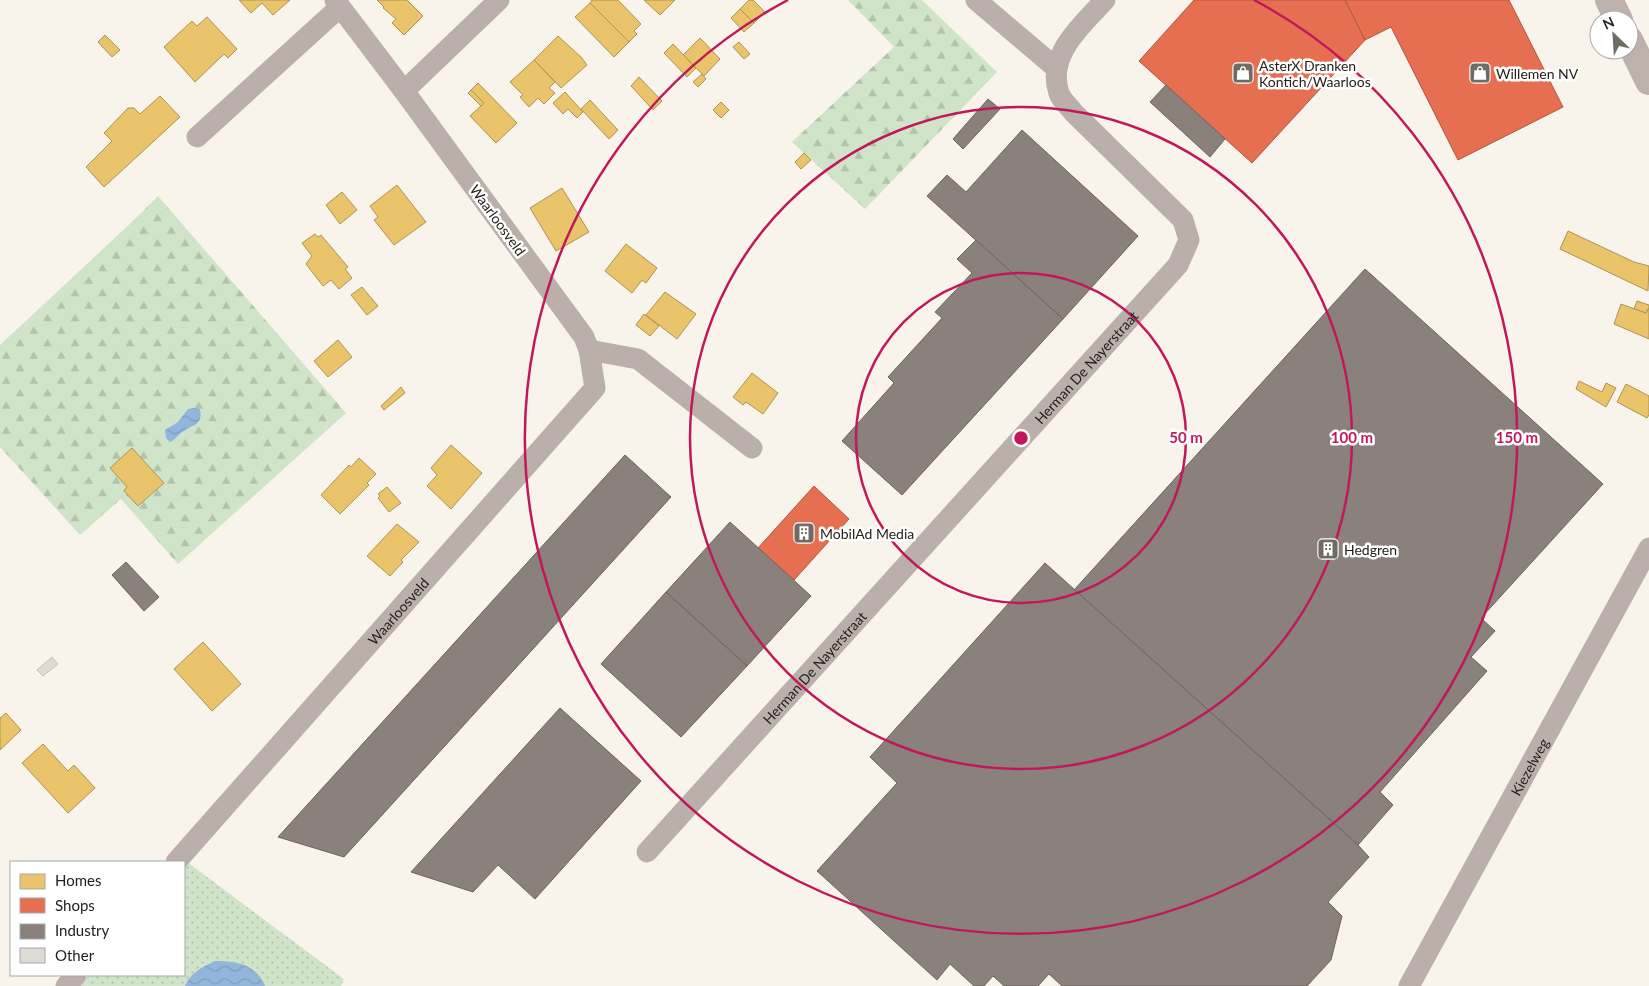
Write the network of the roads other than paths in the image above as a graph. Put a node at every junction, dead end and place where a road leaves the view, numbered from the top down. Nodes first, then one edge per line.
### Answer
1 (499, 0) edge
2 (976, 0) edge
3 (1105, 0) edge
4 (337, 3) edge
5 (1639, 60) edge
6 (1056, 68) junction
7 (1649, 81) edge
8 (404, 91) junction
9 (197, 137) dead end
10 (589, 350) junction
11 (752, 448) dead end
12 (1649, 548) edge
13 (647, 852) dead end
14 (177, 861) edge
15 (75, 976) edge
16 (66, 986) edge
17 (1409, 986) edge

1 - 8 street
2 - 6 street
3 - 6 street
4 - 8 street, Waarloosveld
4 - 9 street, Waarloosveld
5 - 7 main road
6 - 13 street, Herman De Nayerstraat
8 - 10 street, Waarloosveld
10 - 11 street
10 - 14 street, Waarloosveld
12 - 17 street, Kiezelweg
15 - 16 street

